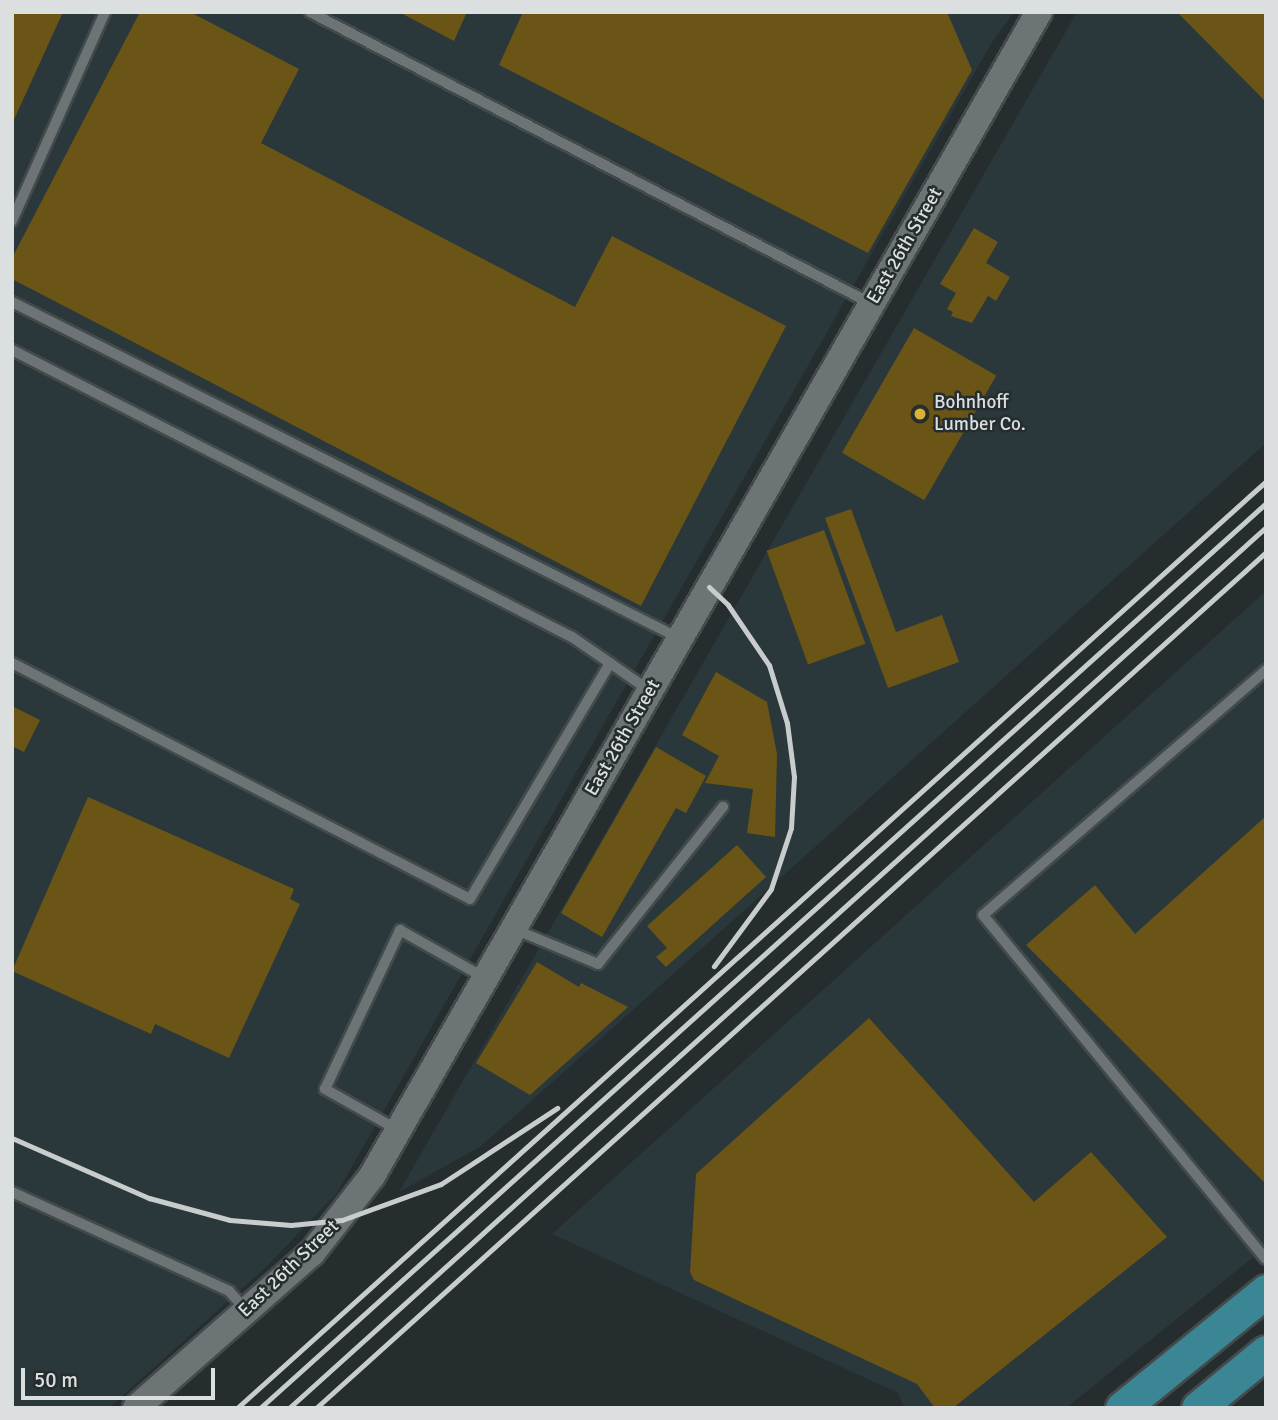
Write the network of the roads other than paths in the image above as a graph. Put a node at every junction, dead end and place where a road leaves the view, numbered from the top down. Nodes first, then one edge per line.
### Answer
1 (105, 12) edge
2 (310, 12) edge
3 (1039, 12) edge
4 (12, 221) edge
5 (12, 302) edge
6 (872, 304) junction
7 (12, 350) edge
8 (680, 638) junction
9 (12, 663) edge
10 (610, 663) junction
11 (1266, 670) edge
12 (650, 691) junction
13 (723, 807) dead end
14 (514, 929) junction
15 (485, 978) junction
16 (398, 1130) junction
17 (12, 1192) edge
18 (1266, 1259) edge
19 (1266, 1291) edge
20 (247, 1311) junction
21 (1266, 1352) edge
22 (1232, 1380) junction
23 (139, 1405) edge
24 (1122, 1408) edge
25 (1198, 1408) edge
26 (1213, 1408) edge

1 - 4 lane
2 - 6 lane
3 - 6 street, East 26th Street
5 - 8 lane
6 - 8 street, East 26th Street
7 - 10 lane
8 - 12 street, East 26th Street
9 - 10 lane
10 - 12 lane
11 - 18 lane
12 - 14 street, East 26th Street
13 - 14 lane
14 - 15 street, East 26th Street
15 - 16 street, East 26th Street
15 - 16 lane
16 - 20 street, East 26th Street
17 - 20 lane
19 - 24 main road
20 - 23 street, East 26th Street
21 - 22 main road
22 - 25 main road
22 - 26 main road

